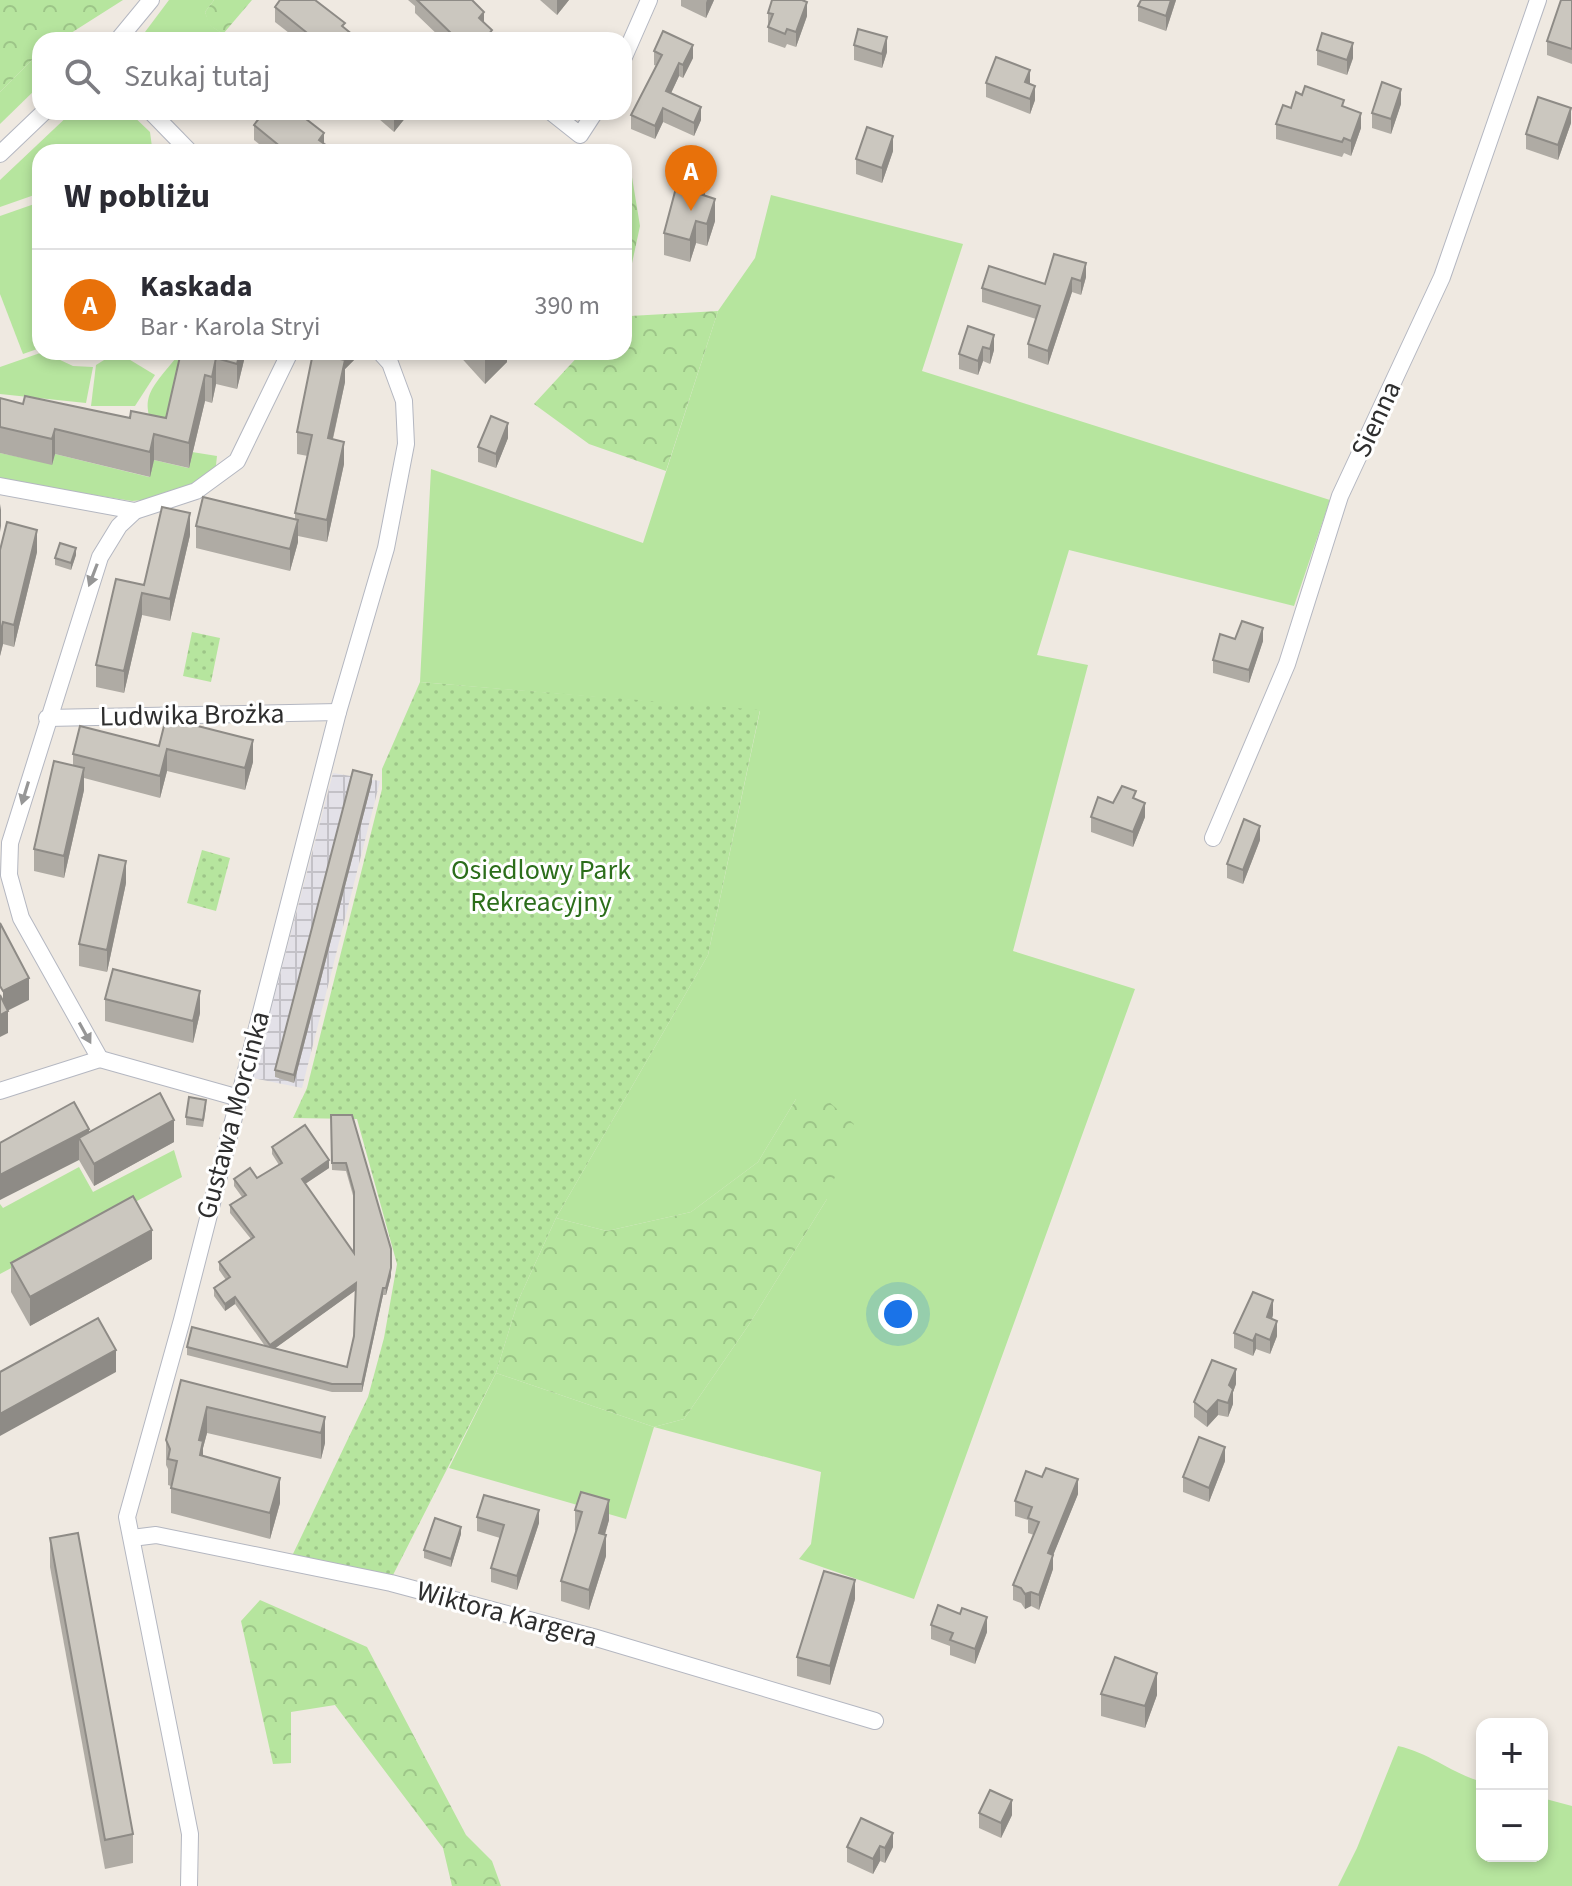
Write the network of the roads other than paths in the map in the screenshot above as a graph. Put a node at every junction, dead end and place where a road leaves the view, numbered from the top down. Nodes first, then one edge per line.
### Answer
1 (151, 0) edge
2 (649, 0) edge
3 (1538, 0) edge
4 (125, 32) edge
5 (632, 39) edge
6 (36, 120) edge
7 (159, 120) edge
8 (561, 120) edge
9 (590, 120) edge
10 (182, 144) edge
11 (0, 154) edge
12 (286, 360) edge
13 (387, 360) edge
14 (0, 486) edge
15 (135, 511) junction
16 (338, 712) junction
17 (47, 718) junction
18 (1213, 838) dead end
19 (100, 1059) junction
20 (0, 1091) edge
21 (239, 1098) junction
22 (132, 1538) junction
23 (875, 1721) dead end
24 (189, 1886) edge

1 - 4 street
2 - 5 street
3 - 18 street, Sienna
6 - 11 street
7 - 10 street
8 - 9 street
12 - 15 street
13 - 16 street, Gustawa Morcinka
14 - 15 street
15 -> 17 street
16 - 17 street, Ludwika Brożka
16 - 21 street, Gustawa Morcinka
17 -> 19 street
19 - 20 street
19 - 21 street
21 - 22 street, Gustawa Morcinka
22 - 23 street, Wiktora Kargera
22 - 24 street, Gustawa Morcinka

